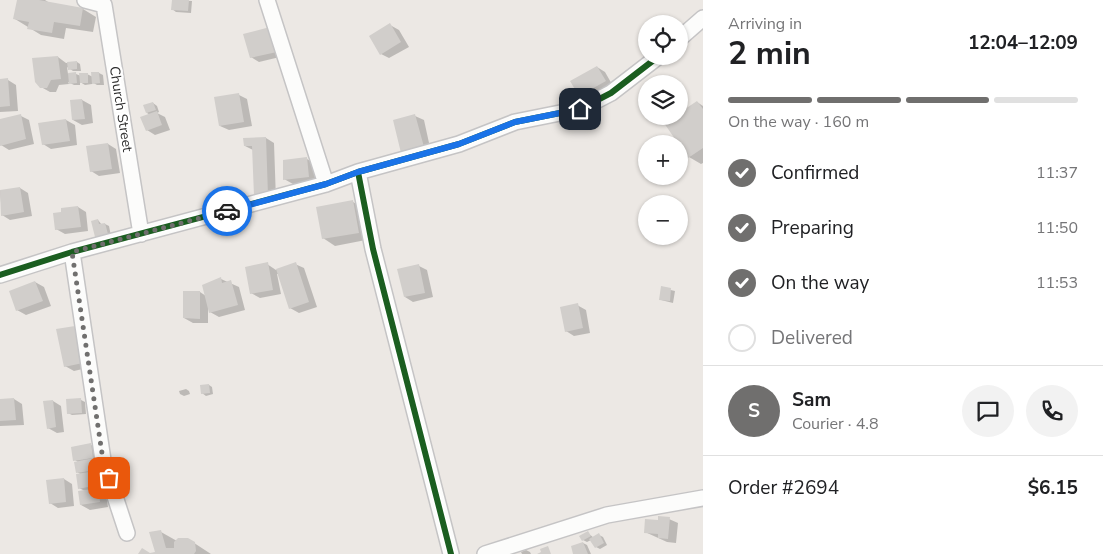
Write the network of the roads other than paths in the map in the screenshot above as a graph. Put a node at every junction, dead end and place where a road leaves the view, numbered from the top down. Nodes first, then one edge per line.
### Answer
1 (85, 0) edge
2 (267, 0) edge
3 (703, 18) edge
4 (688, 31) edge
5 (647, 65) edge
6 (358, 172) junction
7 (326, 184) junction
8 (141, 234) junction
9 (72, 252) junction
10 (0, 275) edge
11 (703, 498) edge
12 (127, 533) dead end
13 (451, 554) edge
14 (485, 554) edge

1 - 8 street, Church Street
2 - 7 street
3 - 4 street
5 - 6 street
6 - 7 street
6 - 13 street
7 - 8 street
8 - 9 street
9 - 10 street
9 - 12 street
11 - 14 street

